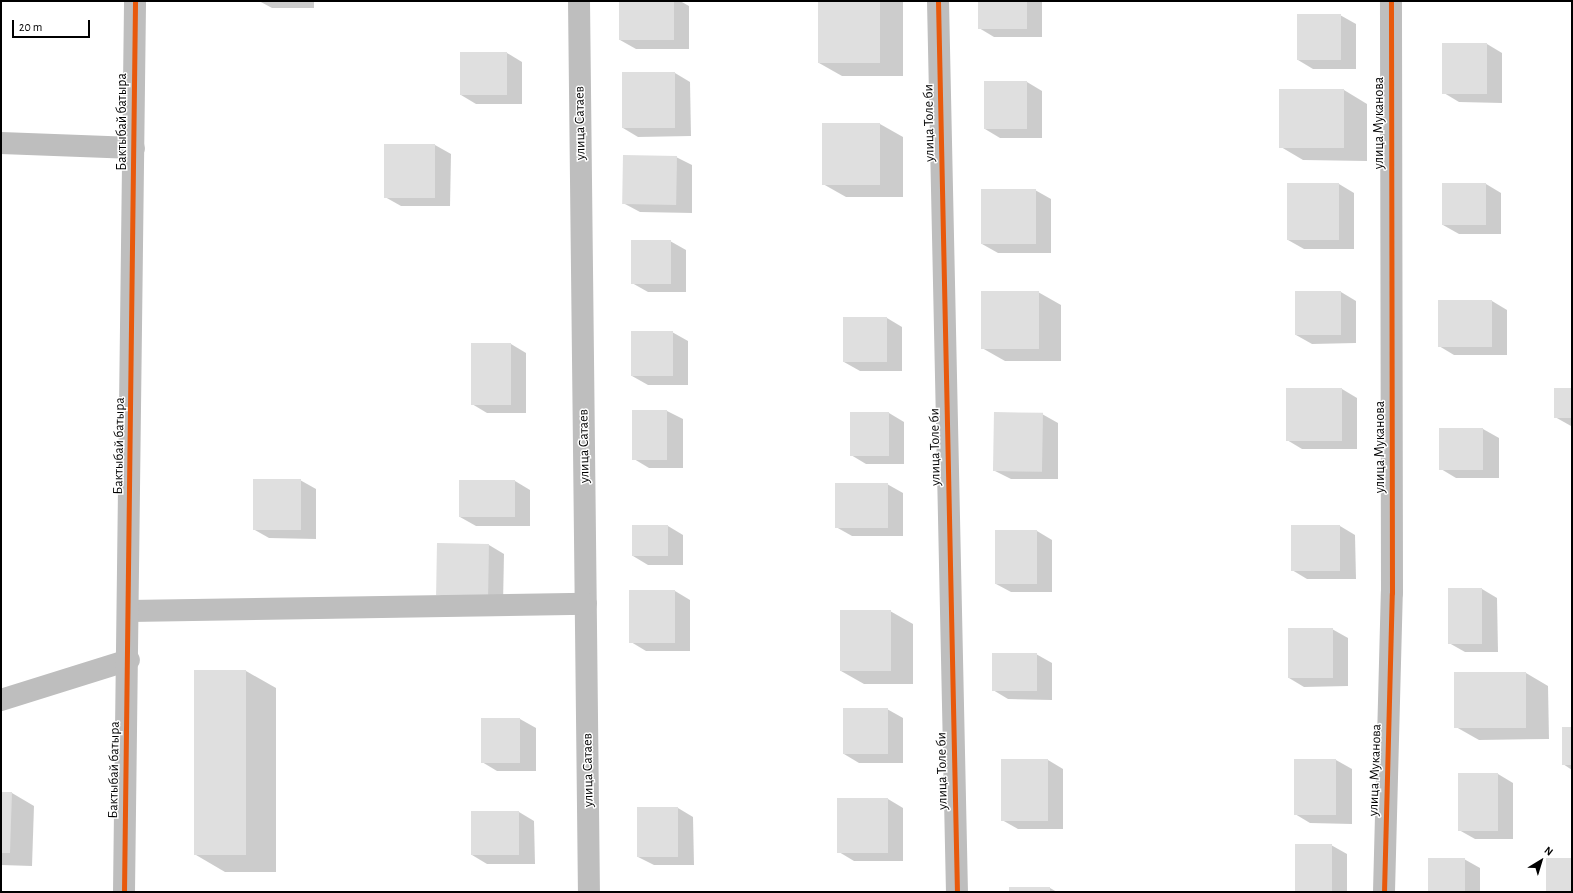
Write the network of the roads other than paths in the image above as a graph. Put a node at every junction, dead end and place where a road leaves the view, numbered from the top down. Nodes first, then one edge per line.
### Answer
1 (135, 1) edge
2 (579, 1) edge
3 (938, 1) edge
4 (1391, 1) edge
5 (1, 143) edge
6 (134, 148) junction
7 (586, 604) junction
8 (130, 611) junction
9 (129, 660) junction
10 (1, 700) edge
11 (124, 892) edge
12 (589, 892) edge
13 (956, 892) edge
14 (1384, 892) edge

1 - 6 street, Бактыбай батыра
2 - 7 street, улица Сатаев
3 - 13 street, улица Толе би
4 - 14 street, улица Муканова
5 - 6 street
6 - 8 street, Бактыбай батыра
7 - 8 street
7 - 12 street, улица Сатаев
8 - 9 street, Бактыбай батыра
9 - 10 street
9 - 11 street, Бактыбай батыра

